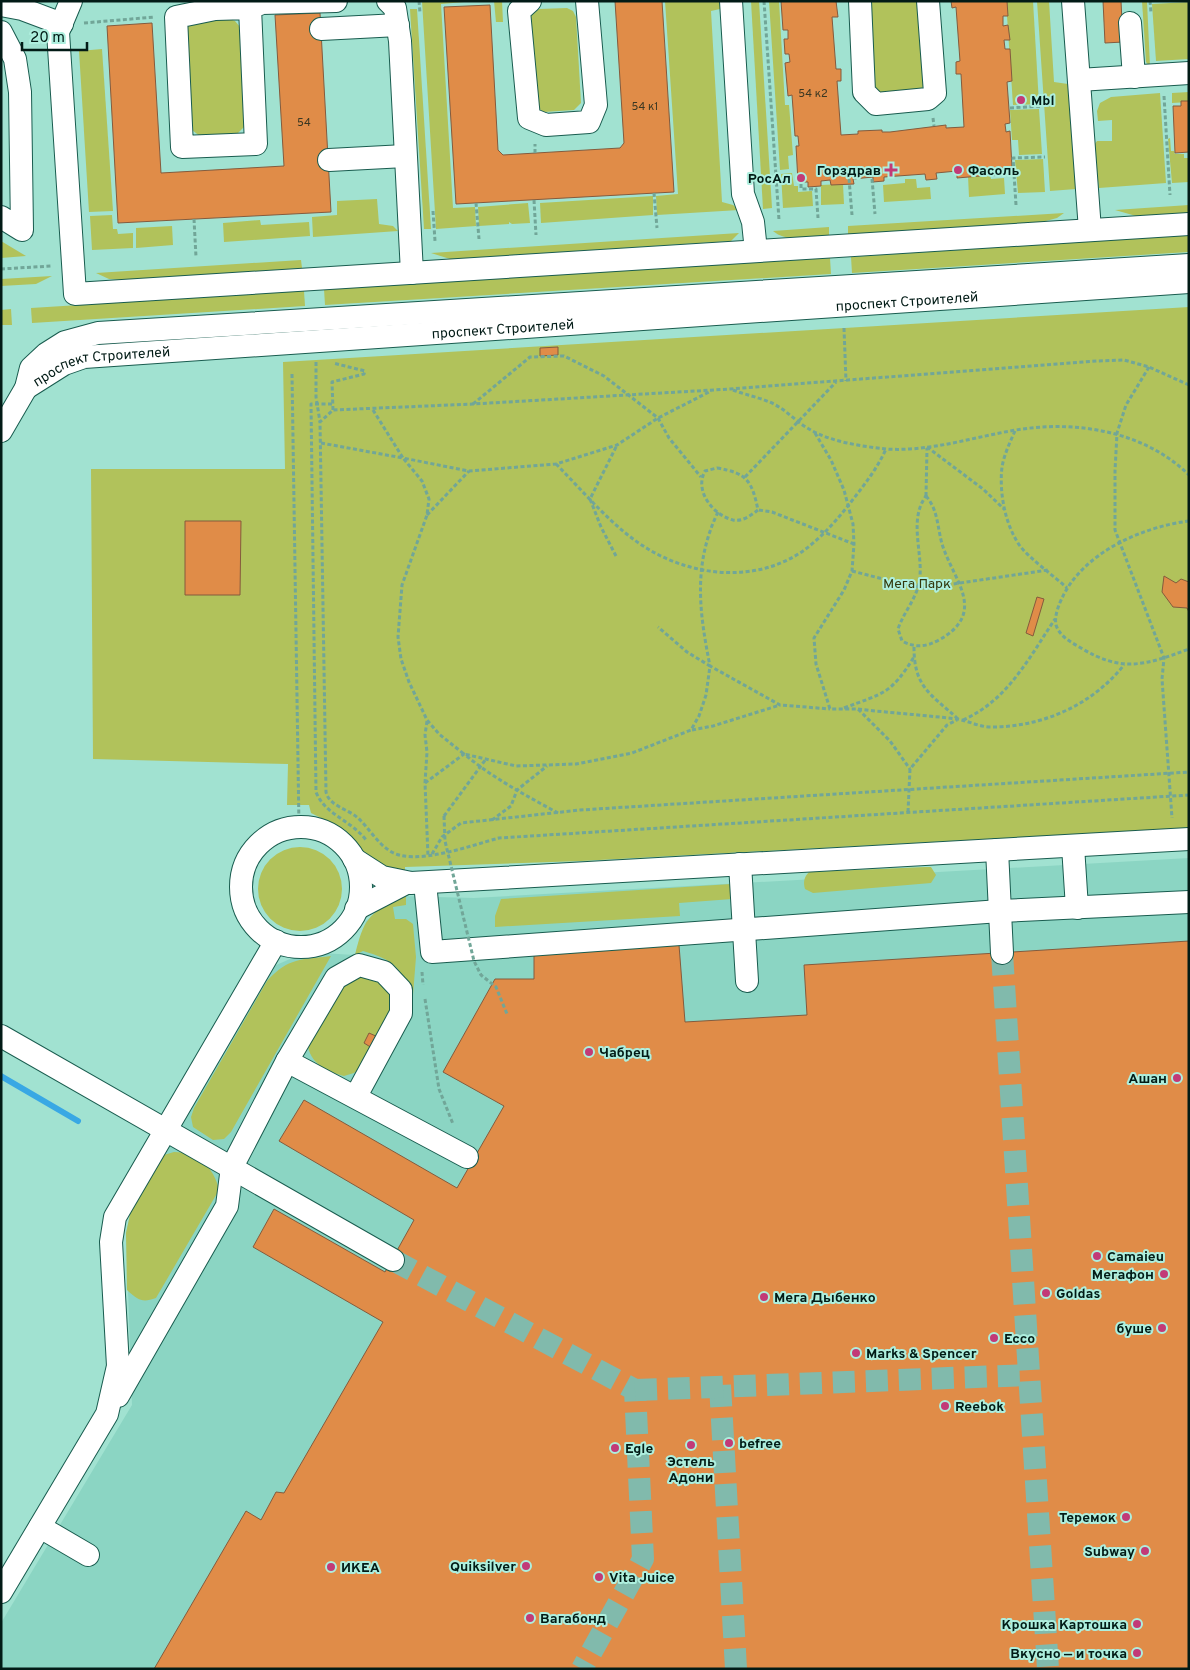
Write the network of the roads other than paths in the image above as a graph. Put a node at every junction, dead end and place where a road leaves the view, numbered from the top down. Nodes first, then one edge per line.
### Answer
1 (71, 1) edge
2 (336, 1) edge
3 (388, 1) edge
4 (530, 1) edge
5 (587, 1) edge
6 (731, 1) edge
7 (860, 1) edge
8 (928, 1) edge
9 (1073, 1) edge
10 (250, 8) junction
11 (4, 12) edge
12 (1130, 22) dead end
13 (62, 24) junction
14 (398, 25) junction
15 (322, 29) dead end
16 (1, 32) edge
17 (1189, 73) edge
18 (1134, 76) junction
19 (1079, 80) junction
20 (405, 156) junction
21 (329, 160) dead end
22 (1, 217) edge
23 (1189, 224) edge
24 (1090, 230) junction
25 (756, 251) junction
26 (1189, 266) edge
27 (412, 273) junction
28 (1189, 282) edge
29 (26, 388) junction
30 (1, 431) edge
31 (1189, 839) edge
32 (1073, 846) junction
33 (997, 850) junction
34 (362, 852) junction
35 (740, 864) junction
36 (415, 883) junction
37 (1189, 902) edge
38 (1076, 908) junction
39 (356, 909) junction
40 (1000, 912) junction
41 (744, 930) junction
42 (276, 941) junction
43 (1002, 953) tunnel mouth
44 (748, 981) dead end
45 (1, 1036) edge
46 (288, 1061) junction
47 (356, 1096) junction
48 (164, 1130) junction
49 (467, 1157) road end
50 (232, 1167) junction
51 (393, 1260) tunnel mouth
52 (107, 1414) junction
53 (40, 1527) junction
54 (88, 1555) dead end
55 (1, 1592) edge

1 - 13 street
2 - 10 street
3 - 14 street
4 - 5 street
6 - 25 street
7 - 8 street
9 - 19 street
10 - 10 street
11 - 13 street
12 - 18 street
13 - 27 street
14 - 15 street
14 - 20 street
16 - 22 street
17 - 18 street
18 - 19 street
19 - 24 street
20 - 21 street
20 - 27 street
23 - 24 street
24 - 25 street
25 - 27 street
26 - 29 street, проспект Строителей
28 - 29 street, проспект Строителей
29 - 30 street
31 - 32 street
32 - 33 street
32 - 38 street
33 - 35 street
33 - 40 street
34 - 36 street
34 - 39 street
34 - 42 street
35 - 36 street
35 - 41 street
36 - 39 street
36 - 41 street
37 - 38 street
38 - 40 street
39 - 42 street
40 - 41 street
40 - 43 street
41 - 44 street
42 - 48 street
45 - 48 street
46 - 47 street
46 - 47 street
46 - 50 street
47 - 49 street
48 - 50 street
48 - 52 street
50 - 51 street
50 - 52 street
52 - 53 street
53 - 54 street
53 - 55 street

